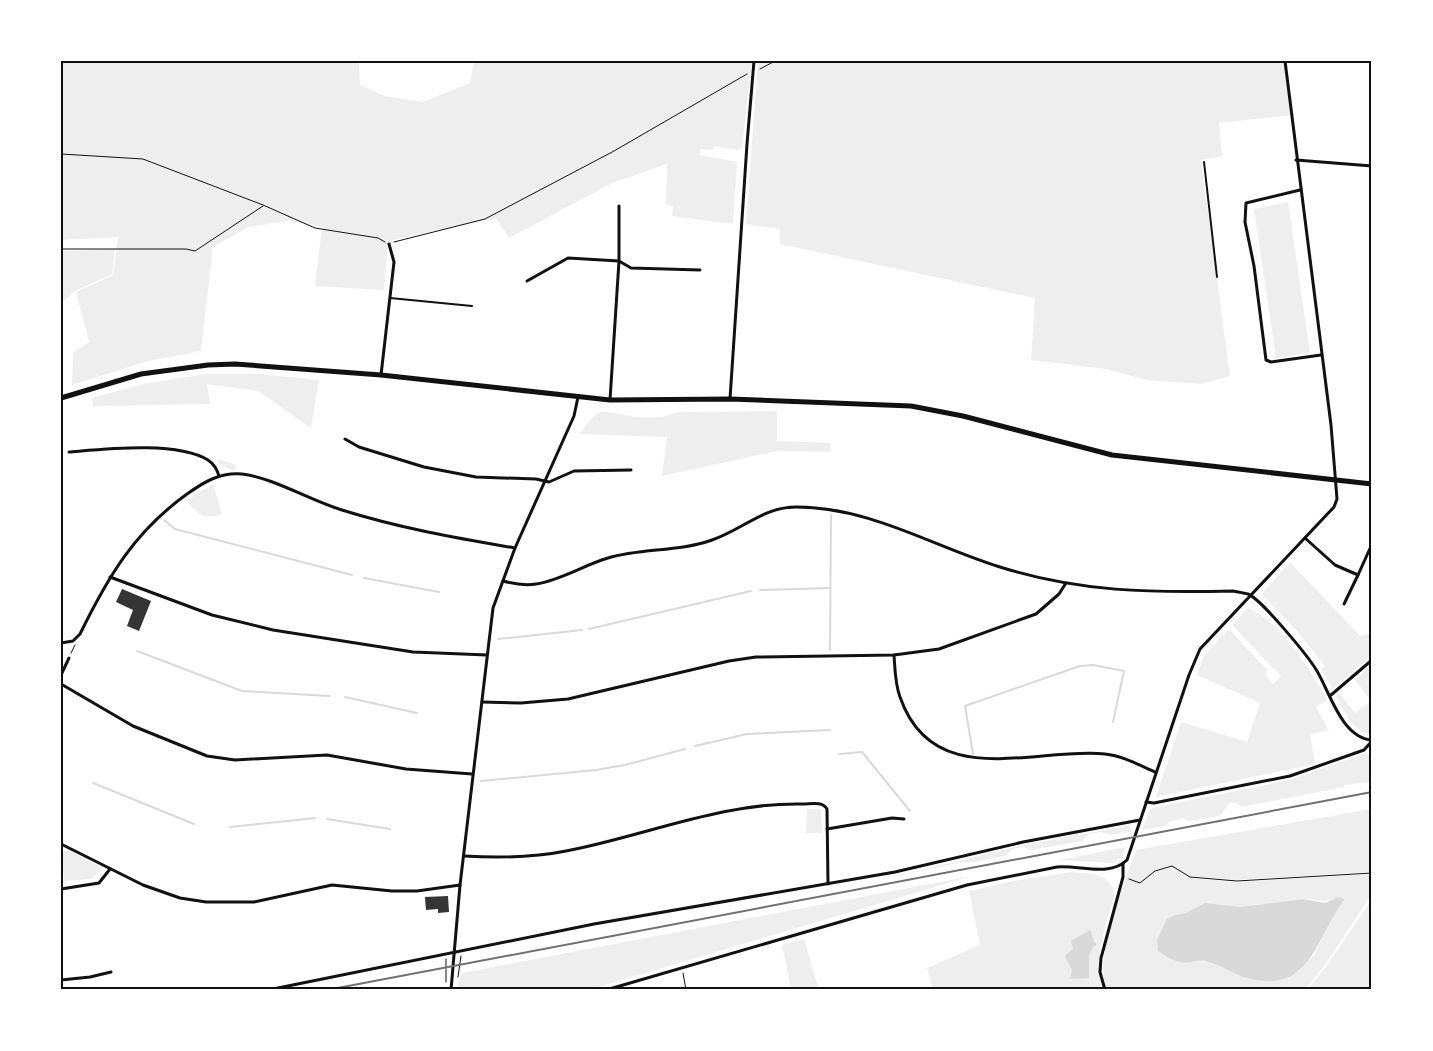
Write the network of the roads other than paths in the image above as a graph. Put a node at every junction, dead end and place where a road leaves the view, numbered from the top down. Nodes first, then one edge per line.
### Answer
1 (754, 61) edge
2 (1285, 61) edge
3 (1296, 160) junction
4 (1204, 162) dead end
5 (1372, 166) edge
6 (1300, 190) junction
7 (619, 206) dead end
8 (389, 244) road end
9 (619, 261) junction
10 (700, 270) dead end
11 (1217, 277) dead end
12 (527, 281) dead end
13 (390, 298) junction
14 (472, 306) dead end
15 (1321, 355) junction
16 (381, 375) junction
17 (578, 396) junction
18 (61, 398) edge
19 (730, 399) junction
20 (610, 400) junction
21 (345, 439) dead end
22 (69, 452) dead end
23 (630, 470) dead end
24 (219, 476) junction
25 (544, 481) junction
26 (1336, 481) junction
27 (1372, 484) edge
28 (1305, 538) junction
29 (1372, 544) edge
30 (515, 548) junction
31 (1358, 575) junction
32 (110, 577) junction
33 (503, 581) junction
34 (1066, 583) junction
35 (1250, 595) junction
36 (1344, 604) dead end
37 (61, 643) edge
38 (488, 655) junction
39 (894, 655) junction
40 (69, 658) road end
41 (1372, 660) edge
42 (61, 675) edge
43 (61, 684) edge
44 (1331, 695) junction
45 (482, 702) junction
46 (1372, 740) edge
47 (1155, 772) junction
48 (472, 774) junction
49 (1146, 802) junction
50 (904, 819) dead end
51 (1140, 820) junction
52 (827, 829) junction
53 (61, 844) edge
54 (464, 856) junction
55 (1123, 863) junction
56 (110, 868) junction
57 (828, 884) junction
58 (460, 885) junction
59 (61, 889) edge
60 (454, 954) junction
61 (111, 972) dead end
62 (61, 980) edge
63 (268, 990) edge
64 (451, 990) edge
65 (606, 990) edge
66 (1105, 990) edge

1 - 19 street
2 - 3 street
3 - 5 street
3 - 6 street
4 - 11 lane
6 - 15 street
6 - 15 street
7 - 9 street
8 - 13 street
9 - 10 street
9 - 12 street
9 - 20 street
13 - 14 lane
13 - 16 street
15 - 26 street
16 - 17 main road
16 - 18 main road
17 - 20 main road
17 - 25 street
19 - 20 main road
19 - 26 main road
21 - 25 street
22 - 24 street
23 - 25 street
24 - 30 street
24 - 32 street
25 - 30 street
26 - 27 main road
26 - 28 street
28 - 31 street
28 - 35 street
29 - 31 street
30 - 33 street
31 - 36 street
32 - 37 street
32 - 38 street
33 - 34 street
33 - 38 street
34 - 35 street
34 - 39 street
35 - 44 street
35 - 47 street
38 - 45 street
39 - 45 street
39 - 47 street
40 - 42 street
41 - 44 street
43 - 48 street
44 - 46 street
45 - 48 street
46 - 49 street
47 - 49 street
48 - 54 street
49 - 51 street
50 - 52 street
51 - 55 street
51 - 57 street
52 - 54 street
52 - 57 street
53 - 56 street
54 - 58 street
55 - 65 street
55 - 66 street
56 - 58 street
56 - 59 street
57 - 60 street
58 - 60 street
60 - 63 street
60 - 64 street
61 - 62 street

